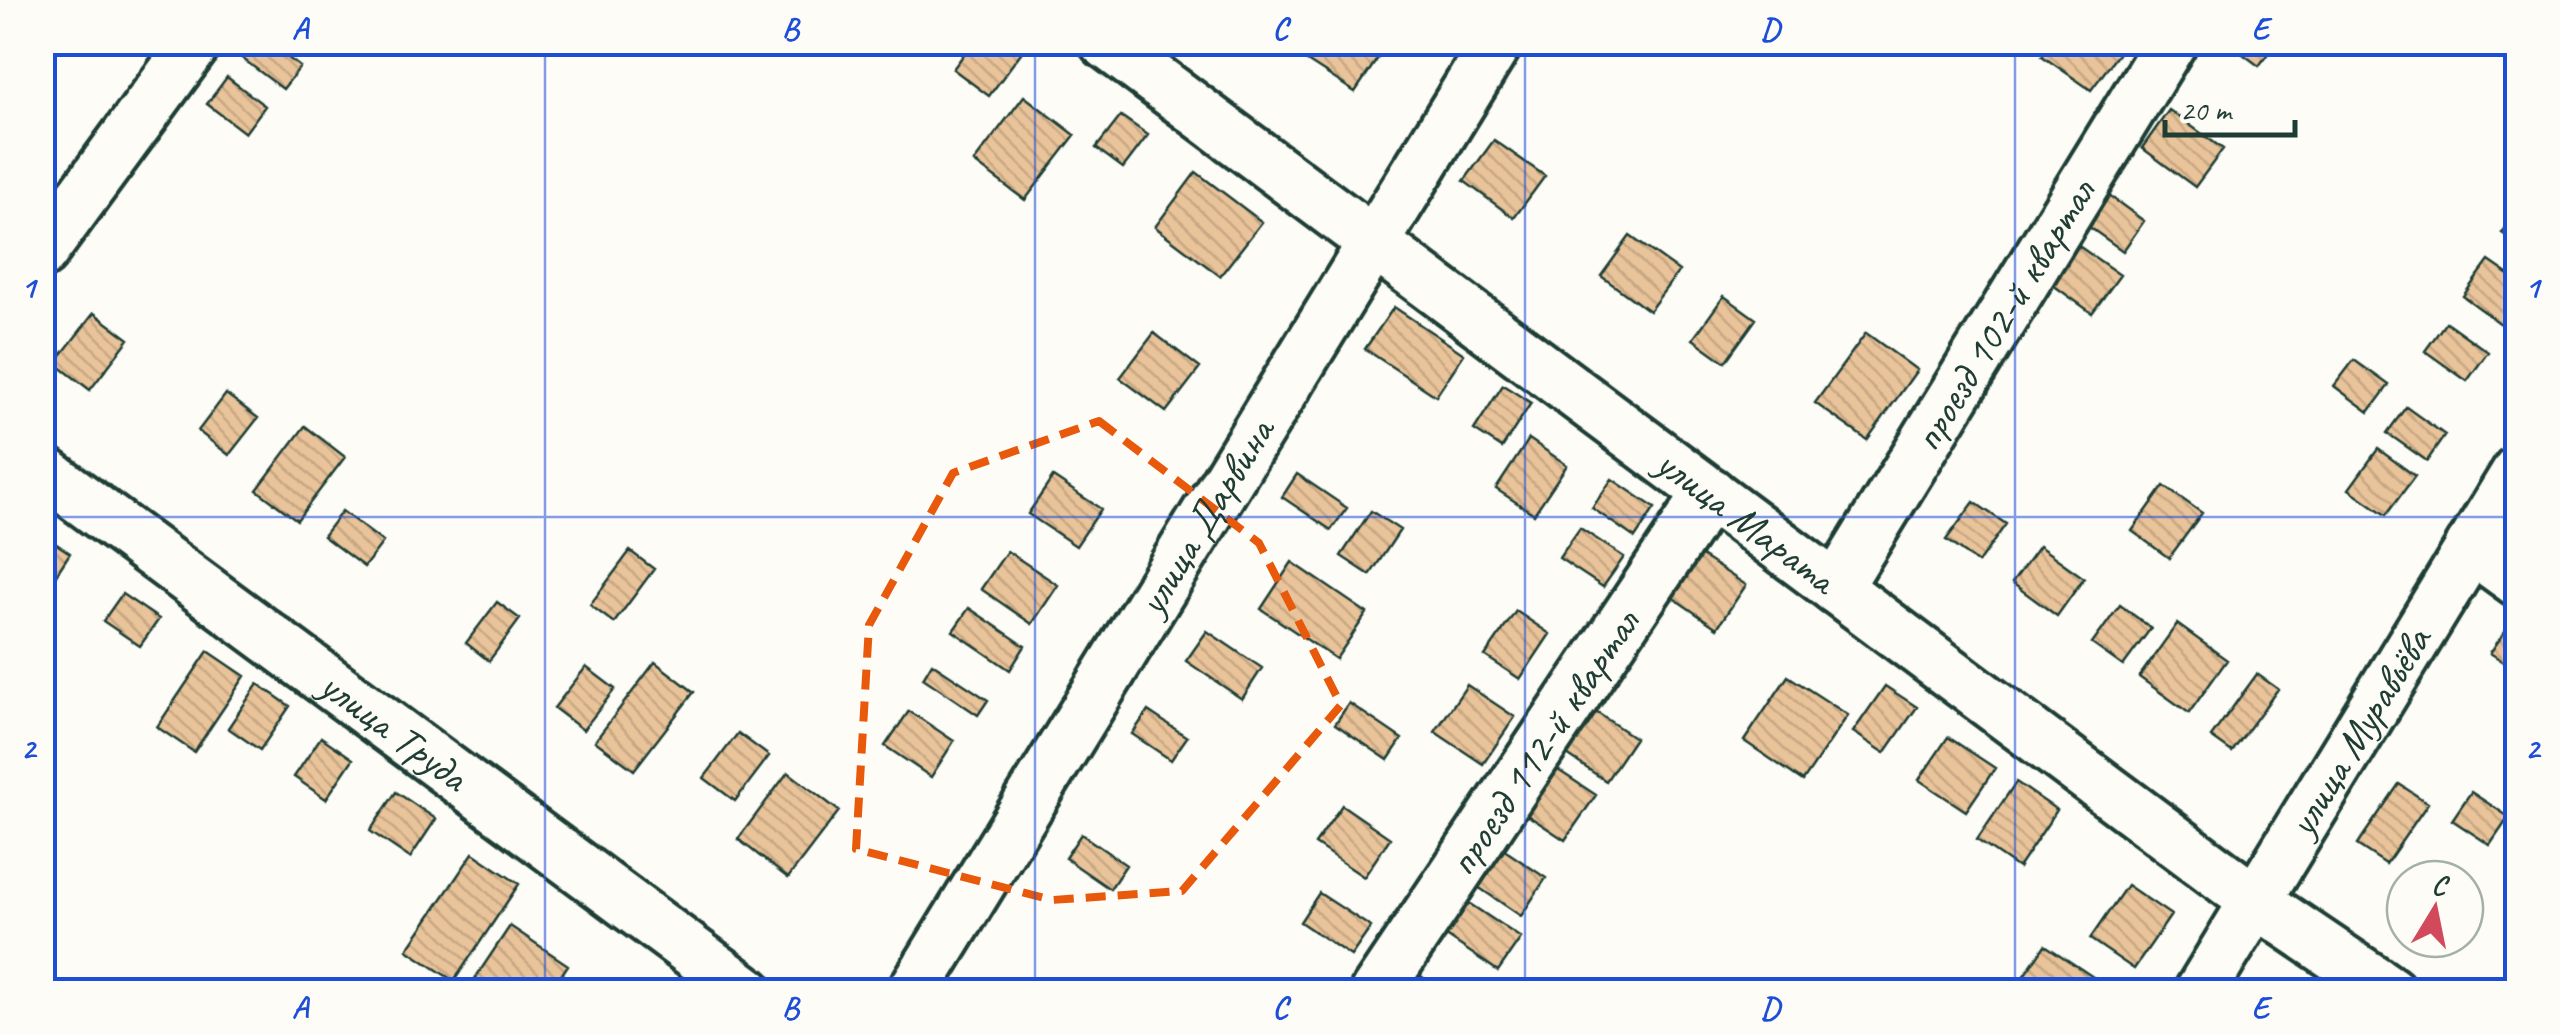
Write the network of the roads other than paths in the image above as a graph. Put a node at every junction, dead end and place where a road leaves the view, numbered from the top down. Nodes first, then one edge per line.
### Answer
1 (196, 42) edge
2 (1105, 42) edge
3 (1497, 42) edge
4 (2171, 42) edge
5 (1374, 243) junction
6 (42, 252) edge
7 (42, 470) edge
8 (2518, 471) edge
9 (1710, 494) junction
10 (2471, 547) junction
11 (2518, 582) edge
12 (1836, 588) junction
13 (2254, 900) junction
14 (747, 992) edge
15 (913, 992) edge
16 (1376, 992) edge
17 (2200, 992) edge
18 (2390, 992) edge

1 - 6 street
2 - 5 street, улица Марата
3 - 5 street, улица Дарвина
4 - 12 street, проезд 102-й квартал
5 - 9 street, улица Марата
5 - 15 street, улица Дарвина
7 - 14 street, улица Труда
8 - 10 street, улица Муравьёва
9 - 12 street, улица Марата
9 - 16 street, проезд 112-й квартал
10 - 11 street
10 - 13 street, улица Муравьёва
12 - 13 street, улица Марата
13 - 17 street, улица Муравьёва
13 - 18 street, улица Марата

